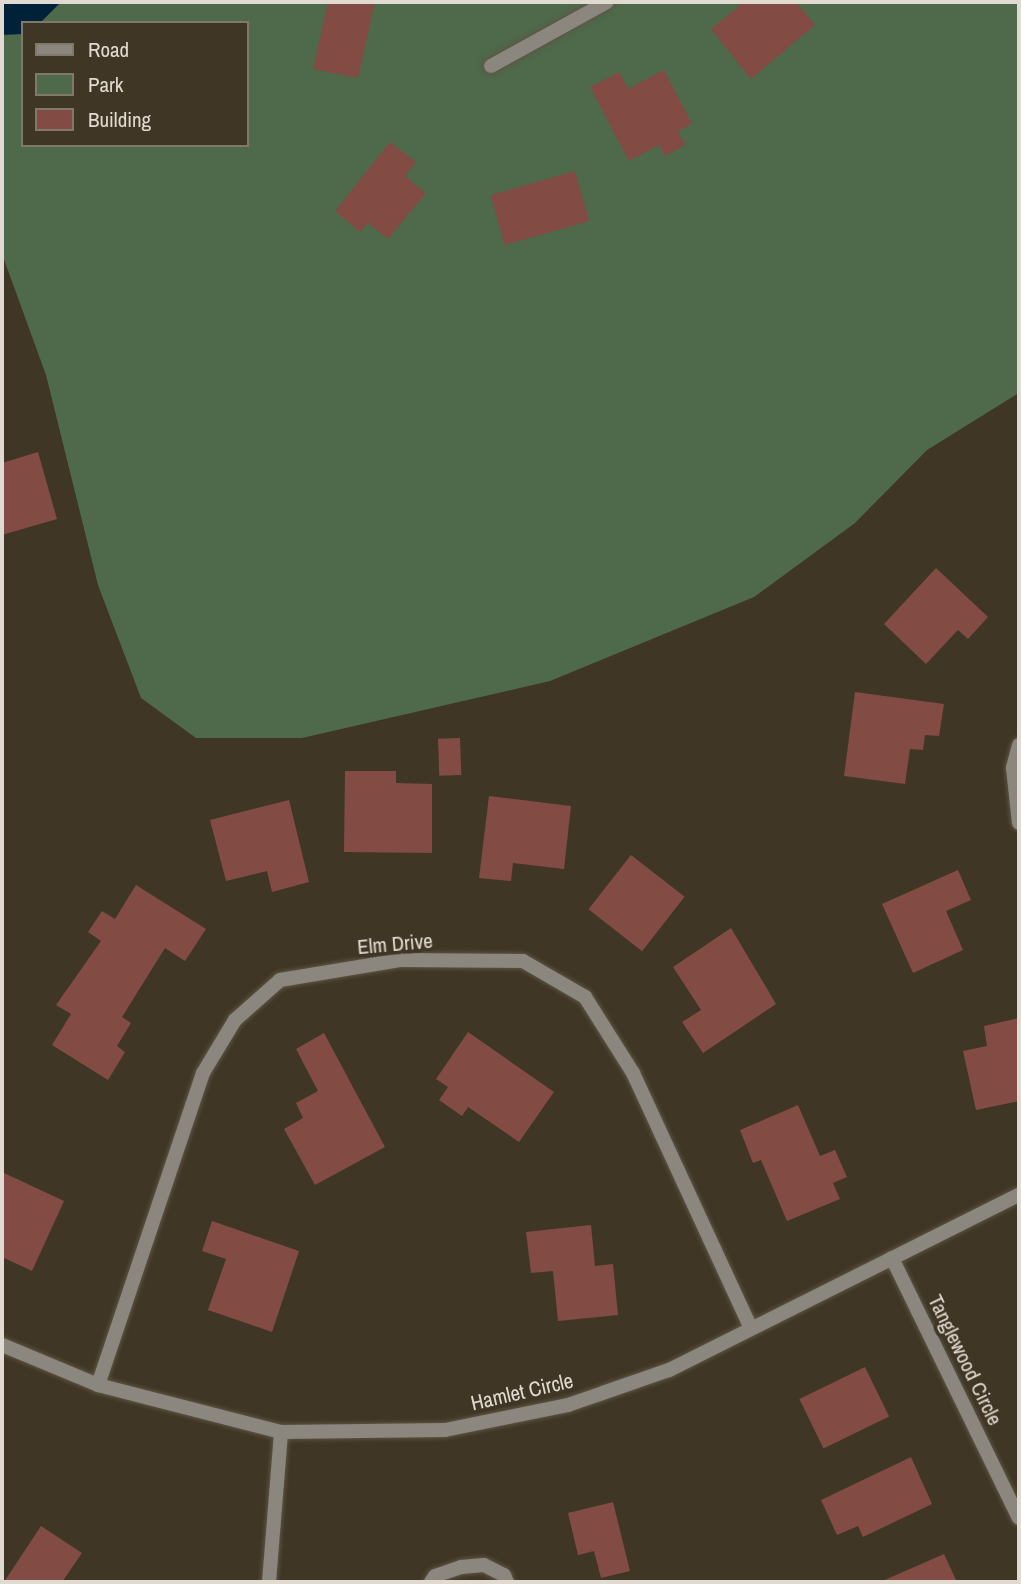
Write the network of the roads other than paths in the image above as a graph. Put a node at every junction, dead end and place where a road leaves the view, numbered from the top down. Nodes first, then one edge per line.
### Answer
1 (607, 2) edge
2 (491, 66) dead end
3 (1019, 745) edge
4 (1019, 823) edge
5 (1019, 1195) edge
6 (892, 1258) junction
7 (751, 1328) junction
8 (2, 1345) edge
9 (99, 1385) junction
10 (281, 1432) junction
11 (1019, 1518) edge
12 (269, 1582) edge
13 (431, 1582) edge
14 (507, 1582) edge

1 - 2 street
3 - 4 street
5 - 6 street, Hamlet Circle
6 - 7 street, Hamlet Circle
6 - 11 street, Tanglewood Circle
7 - 9 street, Elm Drive
7 - 10 street, Hamlet Circle
8 - 9 street, Hamlet Circle
9 - 10 street, Hamlet Circle
10 - 12 street
13 - 14 street

